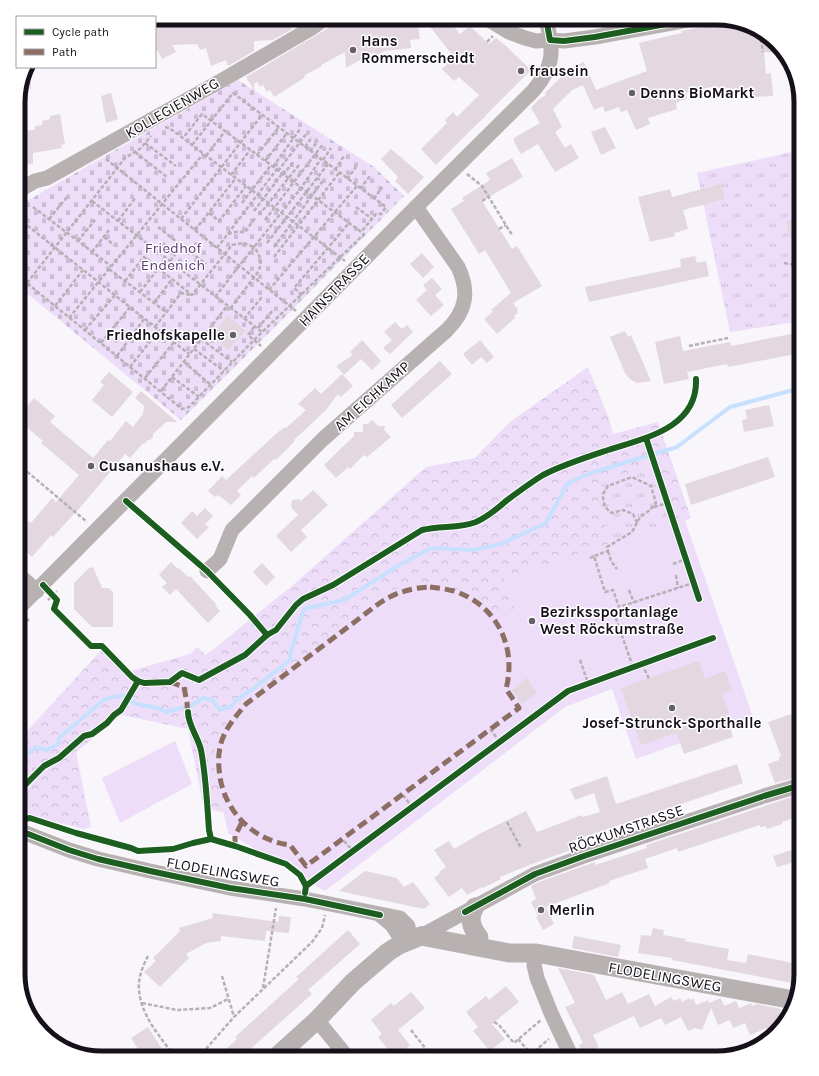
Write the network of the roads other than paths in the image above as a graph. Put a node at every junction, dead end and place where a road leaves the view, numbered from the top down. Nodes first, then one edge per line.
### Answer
1 (315, 25) edge
2 (498, 25) edge
3 (547, 25) edge
4 (661, 25) edge
5 (550, 40) junction
6 (25, 187) edge
7 (416, 207) junction
8 (207, 571) dead end
9 (25, 580) edge
10 (37, 590) junction
11 (25, 603) edge
12 (794, 787) edge
13 (25, 833) edge
14 (475, 907) junction
15 (479, 937) junction
16 (415, 939) junction
17 (536, 953) junction
18 (790, 999) edge
19 (317, 1020) junction
20 (283, 1051) edge
21 (342, 1051) edge
22 (569, 1051) edge

1 - 6 street, KOLLEGIENWEG
2 - 5 street
3 - 5 street, HAINSTRASSE
4 - 5 street
5 - 7 street, HAINSTRASSE
7 - 8 street, AM EICHKAMP
7 - 10 street, HAINSTRASSE
9 - 10 street
10 - 11 street, HAINSTRASSE
12 - 14 street, RÖCKUMSTRASSE
13 - 16 street, FLODELINGSWEG
14 - 15 street
14 - 16 street, RÖCKUMSTRASSE
15 - 16 street, FLODELINGSWEG
15 - 17 street, FLODELINGSWEG
16 - 17 street, FLODELINGSWEG
16 - 19 street, RÖCKUMSTRASSE
17 - 18 street, FLODELINGSWEG
17 - 22 street
19 - 20 street, RÖCKUMSTRASSE
19 - 21 street

